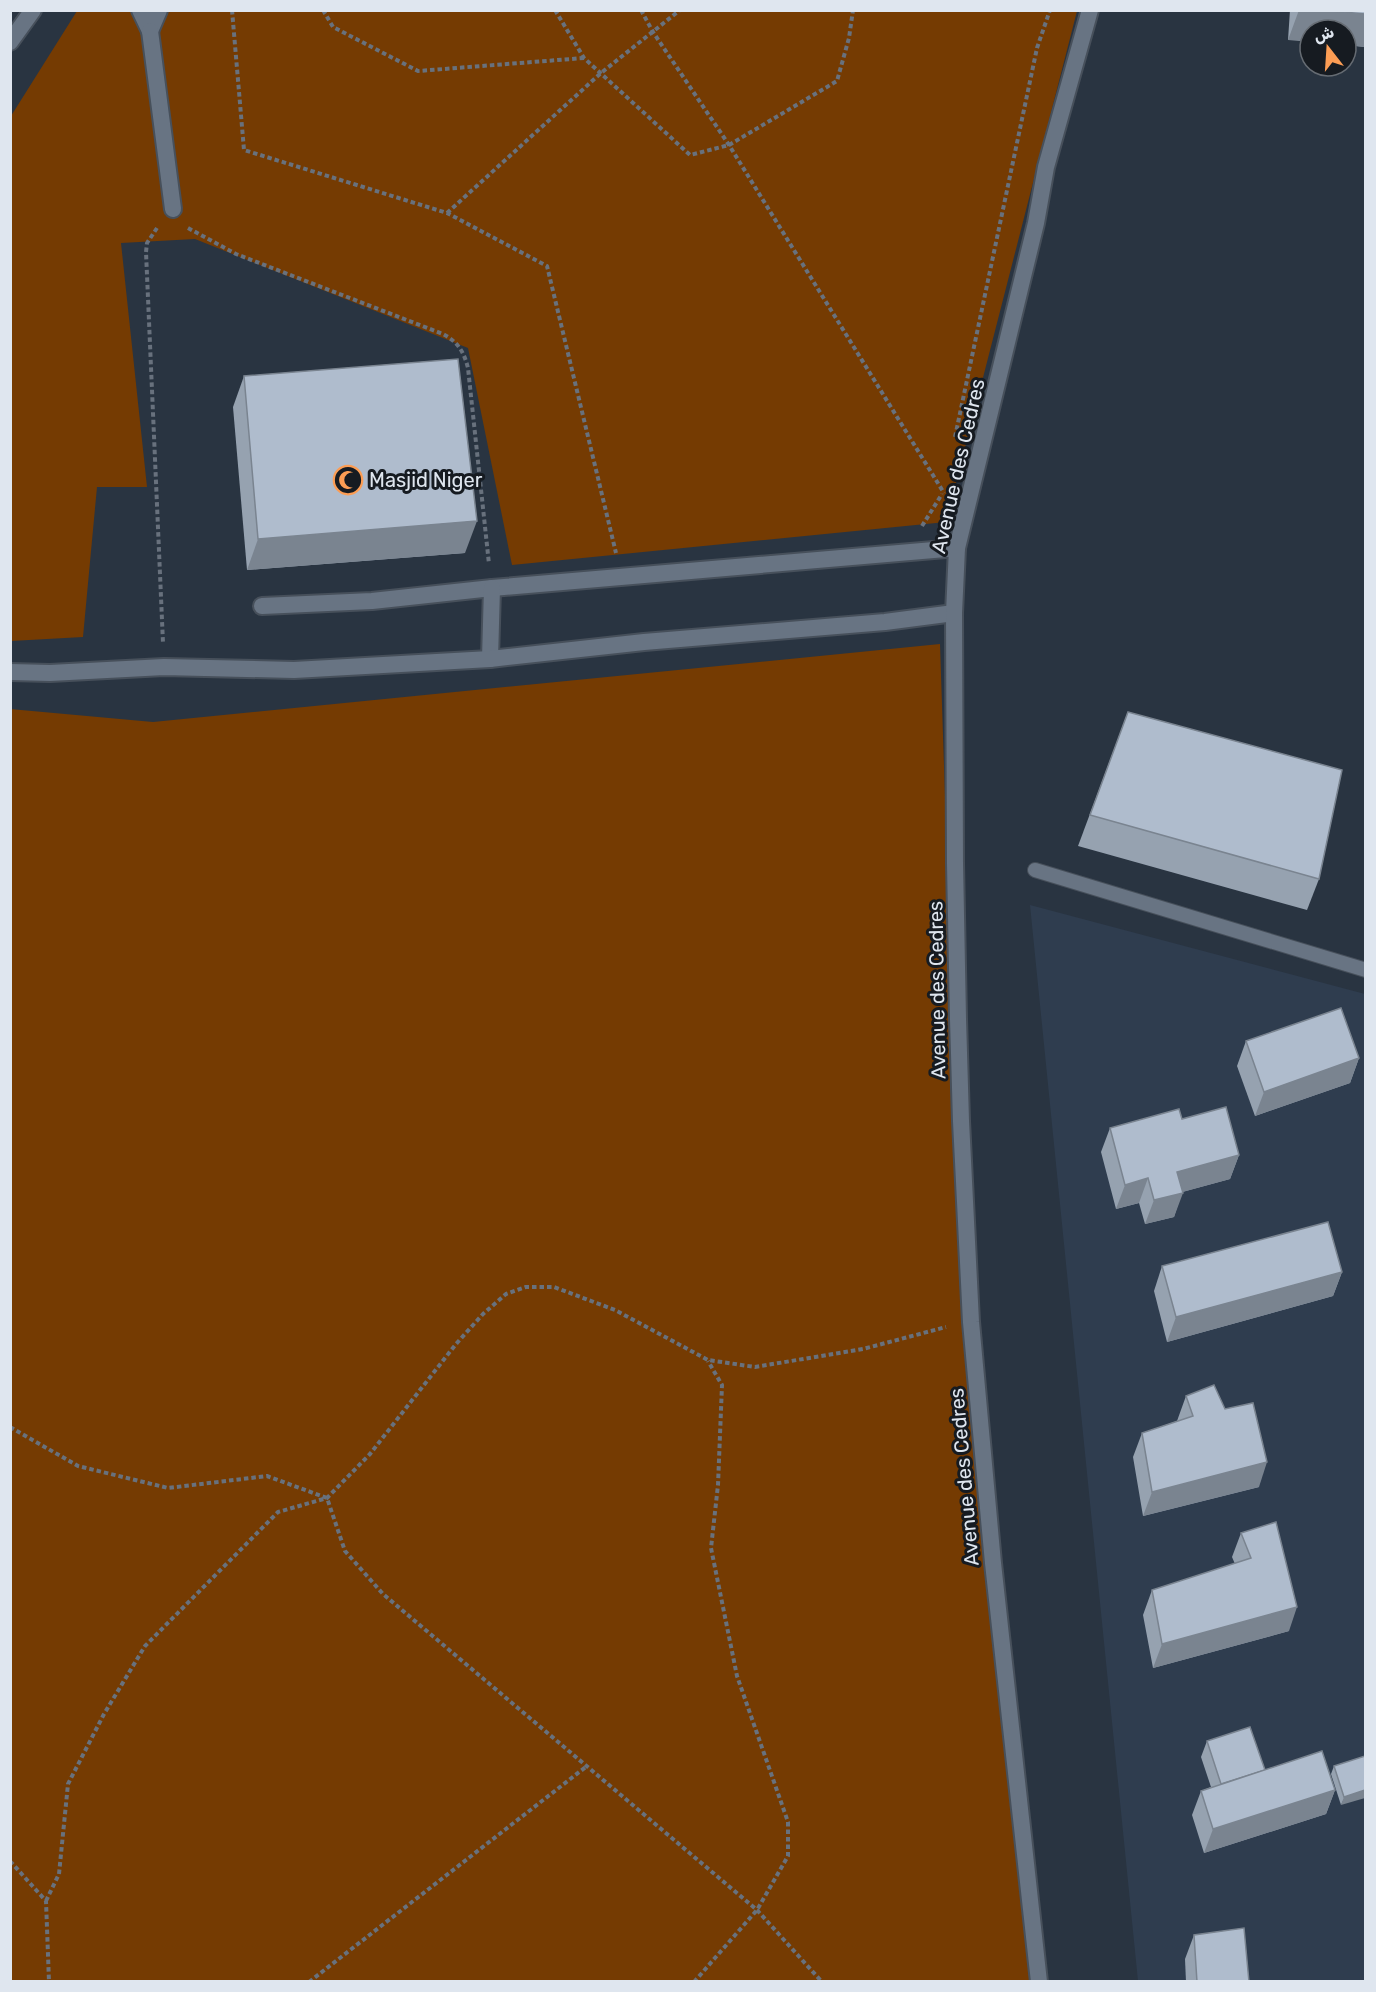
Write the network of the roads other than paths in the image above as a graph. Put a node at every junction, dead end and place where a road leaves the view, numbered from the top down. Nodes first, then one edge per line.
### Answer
1 (33, 10) edge
2 (140, 10) edge
3 (159, 10) edge
4 (1090, 10) edge
5 (150, 31) junction
6 (10, 42) edge
7 (173, 209) road end
8 (957, 548) junction
9 (492, 588) junction
10 (262, 606) dead end
11 (954, 613) junction
12 (490, 658) junction
13 (10, 672) edge
14 (1035, 870) dead end
15 (1365, 970) edge
16 (1040, 1982) edge

1 - 6 street
2 - 5 street
3 - 5 street
4 - 8 street, Avenue des Cedres
5 - 7 street
8 - 9 street
8 - 11 street, Avenue des Cedres
9 - 10 street
9 - 12 street
11 - 12 street
11 - 16 street, Avenue des Cedres
12 - 13 street
14 - 15 lane

